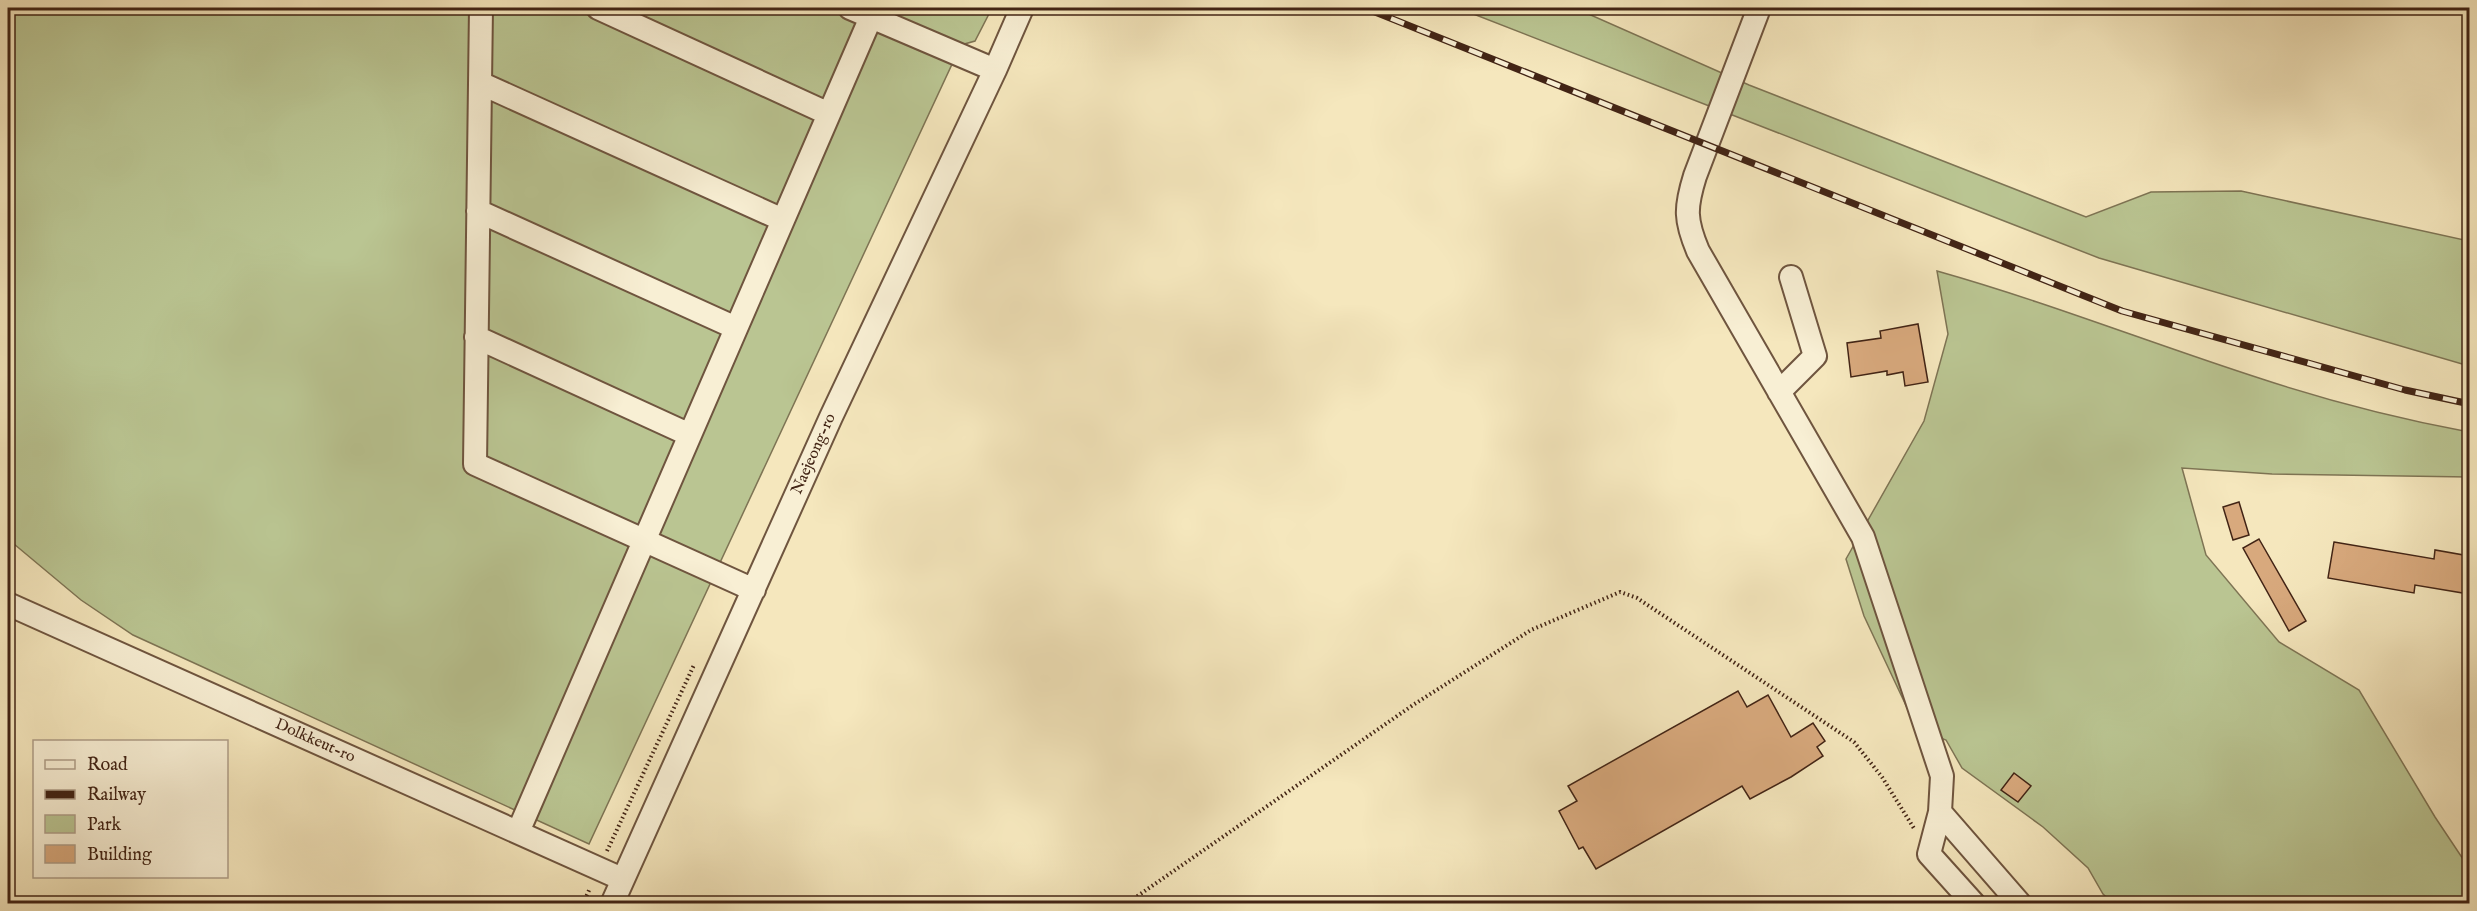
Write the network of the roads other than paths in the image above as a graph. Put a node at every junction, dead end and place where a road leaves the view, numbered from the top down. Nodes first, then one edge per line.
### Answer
1 (481, 8) edge
2 (598, 8) edge
3 (850, 8) edge
4 (1022, 8) edge
5 (1759, 8) edge
6 (871, 17) junction
7 (995, 70) junction
8 (480, 83) junction
9 (829, 114) junction
10 (478, 211) junction
11 (783, 220) junction
12 (1791, 277) dead end
13 (736, 328) junction
14 (476, 338) junction
15 (1779, 392) junction
16 (690, 435) junction
17 (644, 540) junction
18 (754, 590) junction
19 (8, 604) edge
20 (1940, 812) junction
21 (518, 832) junction
22 (622, 879) junction
23 (612, 903) edge
24 (1974, 903) edge
25 (2020, 903) edge

1 - 8 street
2 - 9 street
3 - 6 street
4 - 7 street, Naejeong-ro
5 - 15 street
6 - 7 street
6 - 9 street
7 - 18 street, Naejeong-ro
8 - 10 street
8 - 11 street
9 - 11 street
10 - 13 street
10 - 14 street
11 - 13 street
12 - 15 street
13 - 16 street
14 - 16 street
14 - 17 street
15 - 20 street
16 - 17 street
17 - 18 street
17 - 21 street
18 - 22 street, Naejeong-ro
19 - 21 street, Dolkkeut-ro
20 - 24 street
20 - 25 street
21 - 22 street, Dolkkeut-ro
22 - 23 street, Naejeong-ro

